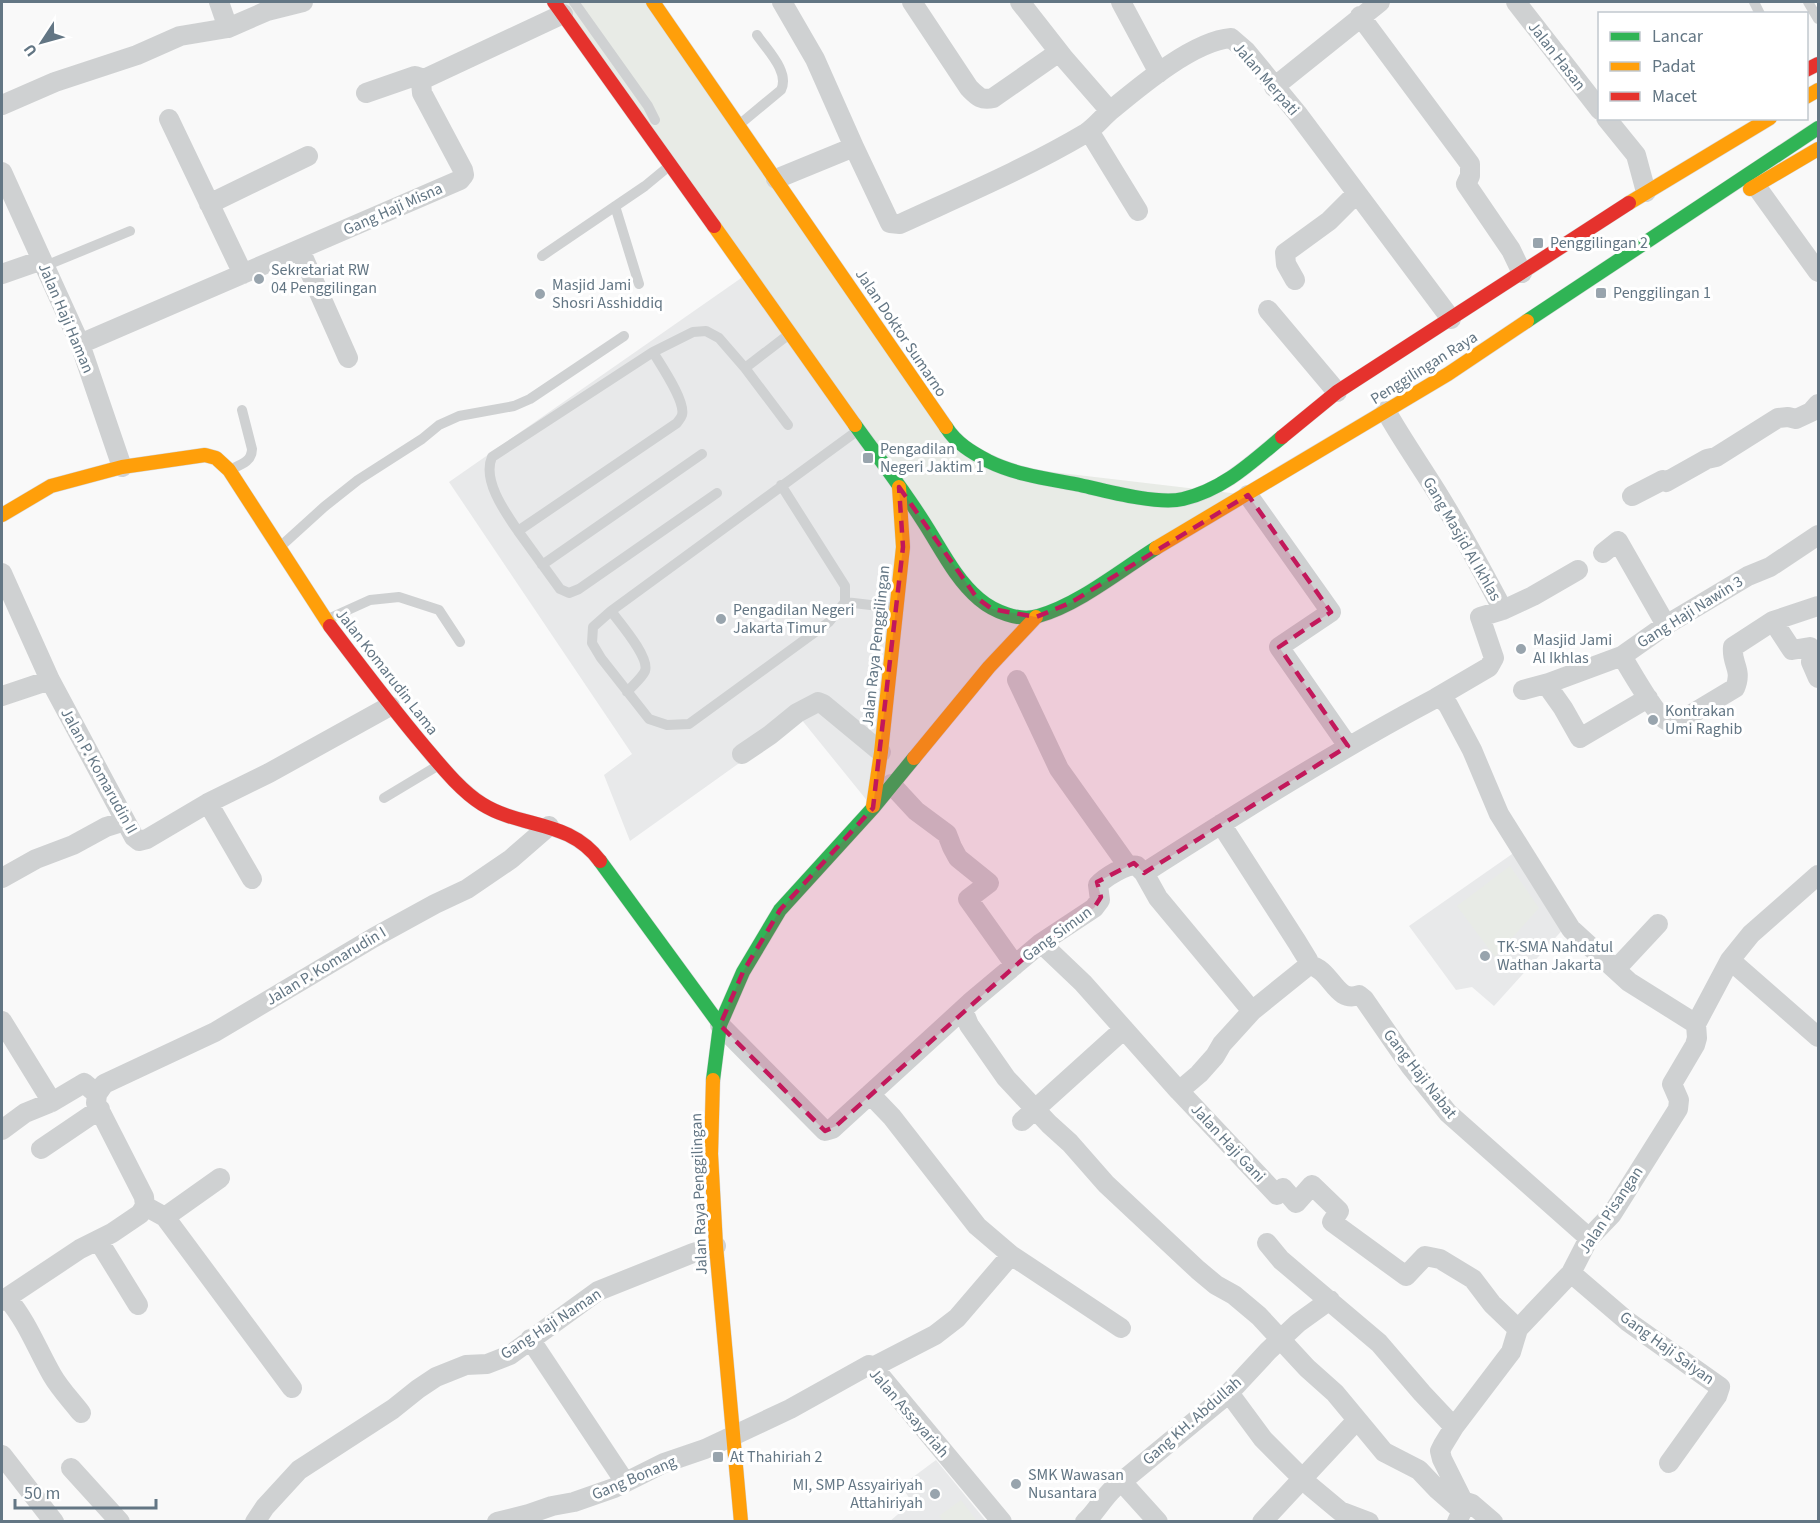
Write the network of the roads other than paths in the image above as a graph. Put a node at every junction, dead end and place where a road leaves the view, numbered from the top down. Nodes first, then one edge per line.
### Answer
1 (219, 2) edge
2 (303, 2) edge
3 (653, 2) edge
4 (782, 2) edge
5 (912, 2) edge
6 (1020, 2) edge
7 (1121, 2) edge
8 (1518, 2) edge
9 (1808, 2) edge
10 (564, 6) edge
11 (1366, 8) edge
12 (1818, 19) edge
13 (228, 28) junction
14 (758, 35) dead end
15 (1059, 52) junction
16 (1159, 73) junction
17 (424, 79) junction
18 (697, 85) dead end
19 (1274, 87) junction
20 (366, 93) dead end
21 (2, 105) edge
22 (1598, 109) edge
23 (1110, 111) junction
24 (169, 119) dead end
25 (1608, 120) edge
26 (1767, 120) edge
27 (739, 125) junction
28 (1731, 125) dead end
29 (1818, 128) edge
30 (1089, 131) junction
31 (854, 147) junction
32 (1818, 149) edge
33 (308, 156) dead end
34 (671, 165) junction
35 (2, 172) edge
36 (776, 179) junction
37 (1664, 181) junction
38 (1756, 186) junction
39 (1646, 192) junction
40 (1356, 194) junction
41 (209, 204) junction
42 (615, 206) junction
43 (1138, 211) dead end
44 (1689, 214) junction
45 (130, 231) dead end
46 (300, 250) junction
47 (542, 256) dead end
48 (43, 263) junction
49 (1818, 272) edge
50 (1522, 273) junction
51 (2, 274) edge
52 (243, 274) junction
53 (1295, 280) dead end
54 (639, 284) dead end
55 (1268, 310) dead end
56 (1451, 319) junction
57 (791, 333) junction
58 (624, 336) dead end
59 (80, 344) junction
60 (653, 351) junction
61 (348, 358) dead end
62 (745, 368) junction
63 (1337, 392) junction
64 (1818, 404) edge
65 (242, 410) dead end
66 (1386, 411) junction
67 (788, 425) dead end
68 (858, 430) junction
69 (702, 454) dead end
70 (122, 467) junction
71 (229, 470) junction
72 (1233, 477) joint
73 (782, 485) junction
74 (899, 487) junction
75 (717, 493) dead end
76 (1248, 495) junction
77 (1632, 496) dead end
78 (2, 514) edge
79 (518, 531) junction
80 (1818, 535) edge
81 (279, 548) junction
82 (1603, 553) dead end
83 (542, 565) junction
84 (1578, 570) dead end
85 (2, 573) edge
86 (845, 602) junction
87 (1818, 606) edge
88 (896, 608) junction
89 (1503, 610) junction
90 (611, 611) junction
91 (1036, 617) junction
92 (326, 620) junction
93 (1773, 621) junction
94 (1666, 625) junction
95 (460, 642) dead end
96 (1622, 656) junction
97 (1818, 678) edge
98 (50, 680) junction
99 (1017, 680) dead end
100 (1546, 684) junction
101 (1522, 690) dead end
102 (627, 692) junction
103 (2, 696) edge
104 (1648, 698) junction
105 (1430, 701) junction
106 (390, 706) junction
107 (1348, 746) junction
108 (881, 752) junction
109 (742, 754) dead end
110 (440, 765) junction
111 (891, 784) junction
112 (384, 798) dead end
113 (208, 802) junction
114 (873, 808) junction
115 (125, 821) junction
116 (1221, 824) junction
117 (549, 826) junction
118 (1136, 870) junction
119 (1818, 875) edge
120 (2, 878) edge
121 (252, 879) dead end
122 (1658, 924) dead end
123 (1041, 943) junction
124 (1730, 960) junction
125 (1015, 965) junction
126 (1309, 965) junction
127 (1616, 969) junction
128 (963, 1010) junction
129 (1252, 1011) junction
130 (2, 1021) edge
131 (1696, 1024) junction
132 (720, 1025) junction
133 (1124, 1029) junction
134 (1818, 1037) edge
135 (1179, 1091) junction
136 (870, 1095) junction
137 (98, 1101) junction
138 (52, 1102) junction
139 (1029, 1115) junction
140 (2, 1130) edge
141 (41, 1149) dead end
142 (220, 1178) dead end
143 (145, 1206) junction
144 (165, 1217) junction
145 (1589, 1238) junction
146 (98, 1240) junction
147 (1267, 1243) dead end
148 (716, 1246) junction
149 (1011, 1255) junction
150 (1571, 1273) junction
151 (4, 1299) edge
152 (1330, 1300) junction
153 (138, 1305) dead end
154 (1121, 1328) dead end
155 (1518, 1329) junction
156 (530, 1339) junction
157 (1280, 1340) junction
158 (873, 1367) junction
159 (292, 1388) dead end
160 (1229, 1394) junction
161 (81, 1413) dead end
162 (1357, 1420) junction
163 (1454, 1427) junction
164 (734, 1436) junction
165 (2, 1455) edge
166 (1669, 1463) dead end
167 (71, 1468) dead end
168 (1303, 1479) junction
169 (1121, 1481) junction
170 (625, 1482) junction
171 (1461, 1511) edge
172 (54, 1521) edge
173 (120, 1521) edge
174 (255, 1521) edge
175 (497, 1521) edge
176 (741, 1521) edge
177 (1002, 1521) edge
178 (1085, 1521) edge
179 (1158, 1521) edge
180 (1262, 1521) edge
181 (1370, 1521) edge
182 (1493, 1521) edge

1 - 13 street
2 - 13 street
3 - 27 main road, Jalan Doktor Sumarno
4 - 31 street
5 - 15 street
6 - 15 street
7 - 16 street
8 - 22 street, Jalan Hasan
9 - 12 lane
10 - 17 street
10 - 34 main road
10 - 34 lane
11 - 19 street
11 - 50 street
13 - 21 street
14 - 27 lane
15 - 23 street
16 - 19 street, Jalan Merpati
16 - 23 street, Jalan Merpati
17 - 20 street
17 - 46 street, Gang Haji Misna
18 - 27 lane
19 - 40 street, Jalan Merpati
23 - 30 street, Jalan Merpati
24 - 41 street
25 - 39 street
26 - 37 main road, Penggilingan Raya
27 - 36 main road, Jalan Doktor Sumarno
28 - 37 main road
29 - 44 main road, Penggilingan Raya
30 - 31 street, Jalan Merpati
30 - 43 street
31 - 36 street
32 - 38 main road
33 - 41 street
34 - 42 lane
34 - 57 main road
35 - 48 street, Jalan Haji Haman
36 - 72 main road, Jalan Doktor Sumarno
37 - 39 main road, Penggilingan Raya
38 - 44 main road
38 - 49 street
39 - 50 main road, Penggilingan Raya
40 - 53 street
40 - 56 street, Jalan Merpati
41 - 52 street
42 - 47 lane
42 - 54 lane
44 - 66 main road, Penggilingan Raya
45 - 48 lane
46 - 52 street, Gang Haji Misna
46 - 61 street
48 - 51 street
48 - 59 street, Jalan Haji Haman
50 - 56 main road, Penggilingan Raya
52 - 59 street, Gang Haji Misna
55 - 63 street
56 - 63 main road, Penggilingan Raya
57 - 62 lane
57 - 68 main road
58 - 81 lane
59 - 70 street, Jalan Haji Haman
60 - 62 lane
60 - 79 lane
60 - 79 lane
62 - 67 lane
63 - 72 main road, Penggilingan Raya
64 - 77 street
65 - 71 lane
66 - 76 main road, Penggilingan Raya
66 - 89 street, Gang Masjid Al Ikhlas
68 - 73 lane
68 - 74 main road
69 - 83 lane
70 - 71 main road, Jalan Komarudin Lama
70 - 78 main road, Jalan Komarudin Lama
71 - 81 main road, Jalan Komarudin Lama
73 - 86 lane
73 - 90 lane
74 - 88 main road, Jalan Raya Penggilingan
74 - 91 main road
75 - 83 lane
76 - 91 main road, Penggilingan Raya
76 - 107 street
79 - 83 lane
80 - 94 street, Gang Haji Nawin 3
81 - 92 main road, Jalan Komarudin Lama
82 - 94 street
84 - 89 street
85 - 98 street, Jalan P. Komarudin II
86 - 88 lane
86 - 102 lane
87 - 93 street
88 - 108 main road, Jalan Raya Penggilingan
89 - 105 street, Gang Masjid Al Ikhlas
90 - 102 lane
90 - 102 lane
91 - 111 main road, Jalan Raya Penggilingan
92 - 95 lane
92 - 106 main road, Jalan Komarudin Lama
93 - 97 street
93 - 104 street
94 - 96 street, Gang Haji Nawin 3
96 - 100 street, Gang Haji Nawin 3
96 - 104 street
98 - 103 street
98 - 115 street, Jalan P. Komarudin II
99 - 118 street
100 - 101 street, Gang Haji Nawin 3
100 - 104 street
105 - 107 street, Gang Simun
105 - 127 street
106 - 110 main road, Jalan Komarudin Lama
106 - 113 street, Jalan P. Komarudin II
107 - 116 street, Gang Simun
108 - 109 street
108 - 114 main road, Jalan Raya Penggilingan
110 - 112 lane
110 - 117 main road, Jalan Komarudin Lama
111 - 114 main road, Jalan Raya Penggilingan
111 - 125 street
113 - 115 street, Jalan P. Komarudin II
113 - 121 street
114 - 132 main road, Jalan Raya Penggilingan
115 - 120 street
116 - 118 street, Gang Simun
116 - 126 street
117 - 132 main road, Jalan Komarudin Lama
117 - 137 street, Jalan P. Komarudin I
118 - 123 street, Gang Simun
118 - 129 street
119 - 124 street, Jalan Pisangan
122 - 127 street
123 - 125 street, Gang Simun
123 - 133 street, Jalan Haji Gani
124 - 131 street, Jalan Pisangan
124 - 134 street
125 - 128 street, Gang Simun
126 - 129 street
126 - 145 street, Gang Haji Nabat
127 - 131 street
128 - 136 street, Gang Simun
128 - 139 street
129 - 135 street
130 - 138 street
131 - 145 street, Jalan Pisangan
132 - 136 street, Gang Simun
132 - 148 main road, Jalan Raya Penggilingan
133 - 135 street, Jalan Haji Gani
133 - 139 street
135 - 155 street, Jalan Haji Gani
136 - 149 street
137 - 138 street
137 - 141 street, Jalan P. Komarudin I
137 - 143 street
138 - 140 street
139 - 157 street
142 - 144 street
143 - 144 street
143 - 146 street
144 - 159 street
145 - 150 street, Jalan Pisangan
146 - 151 street
146 - 153 street
147 - 152 street
148 - 156 street, Gang Haji Naman
148 - 164 main road, Jalan Raya Penggilingan
149 - 154 street
149 - 158 street
150 - 155 street, Jalan Pisangan
150 - 166 street, Gang Haji Saiyan
151 - 161 street
152 - 157 street, Gang KH. Abdullah
152 - 163 street
155 - 163 street, Jalan Pisangan
156 - 170 street
156 - 174 street, Gang Haji Naman
157 - 160 street, Gang KH. Abdullah
157 - 162 street
158 - 164 street, Jalan Assayariah
158 - 177 street, Jalan Assayariah
160 - 168 street
160 - 169 street, Gang KH. Abdullah
162 - 168 street
162 - 171 street
163 - 171 street, Jalan Pisangan
164 - 170 street, Gang Bonang
164 - 176 main road, Jalan Raya Penggilingan
165 - 172 street
167 - 173 street
168 - 180 street
168 - 181 street
169 - 178 street, Gang KH. Abdullah
169 - 179 street
170 - 175 street, Gang Bonang
171 - 182 street

